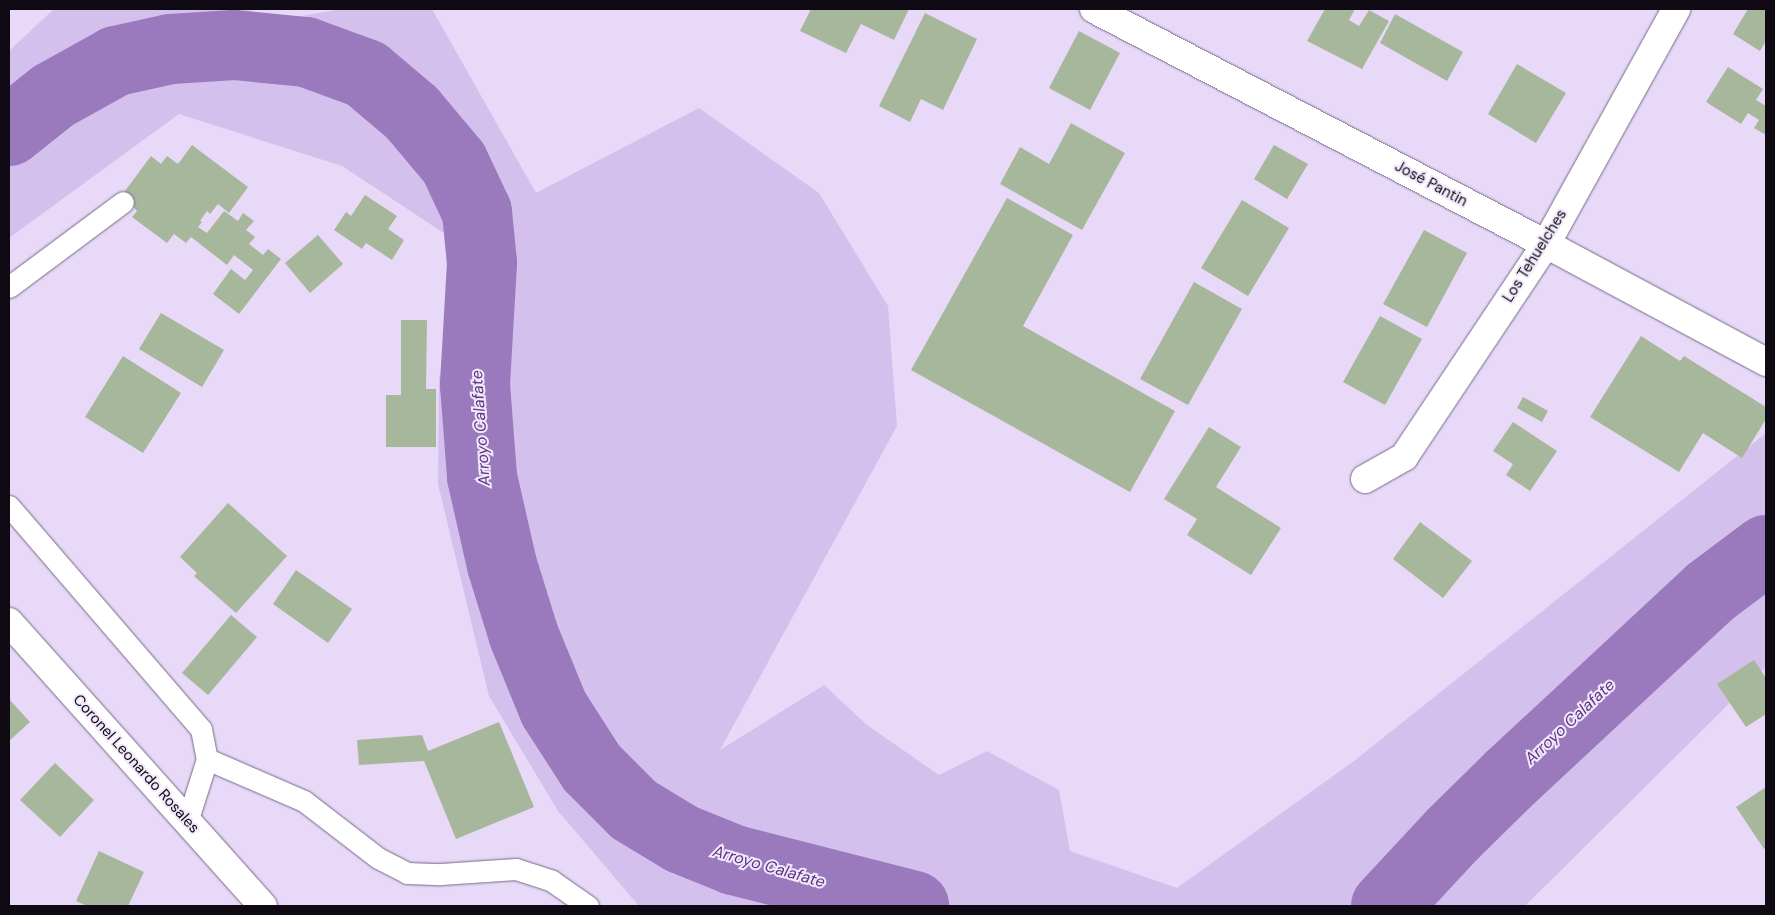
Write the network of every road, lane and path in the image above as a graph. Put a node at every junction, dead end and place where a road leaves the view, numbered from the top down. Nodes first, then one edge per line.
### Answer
1 (1094, 9) edge
2 (1676, 9) edge
3 (123, 202) dead end
4 (1546, 244) junction
5 (9, 287) edge
6 (1766, 362) edge
7 (1365, 479) dead end
8 (9, 506) edge
9 (9, 622) edge
10 (207, 759) junction
11 (188, 822) junction
12 (263, 906) edge
13 (588, 906) edge

1 - 4 street, José Pantin
2 - 4 street, Los Tehuelches
3 - 5 lane
4 - 6 street, José Pantin
4 - 7 street, Los Tehuelches
8 - 10 lane
9 - 11 street, Coronel Leonardo Rosales
10 - 11 lane
10 - 13 lane
11 - 12 street, Coronel Leonardo Rosales

